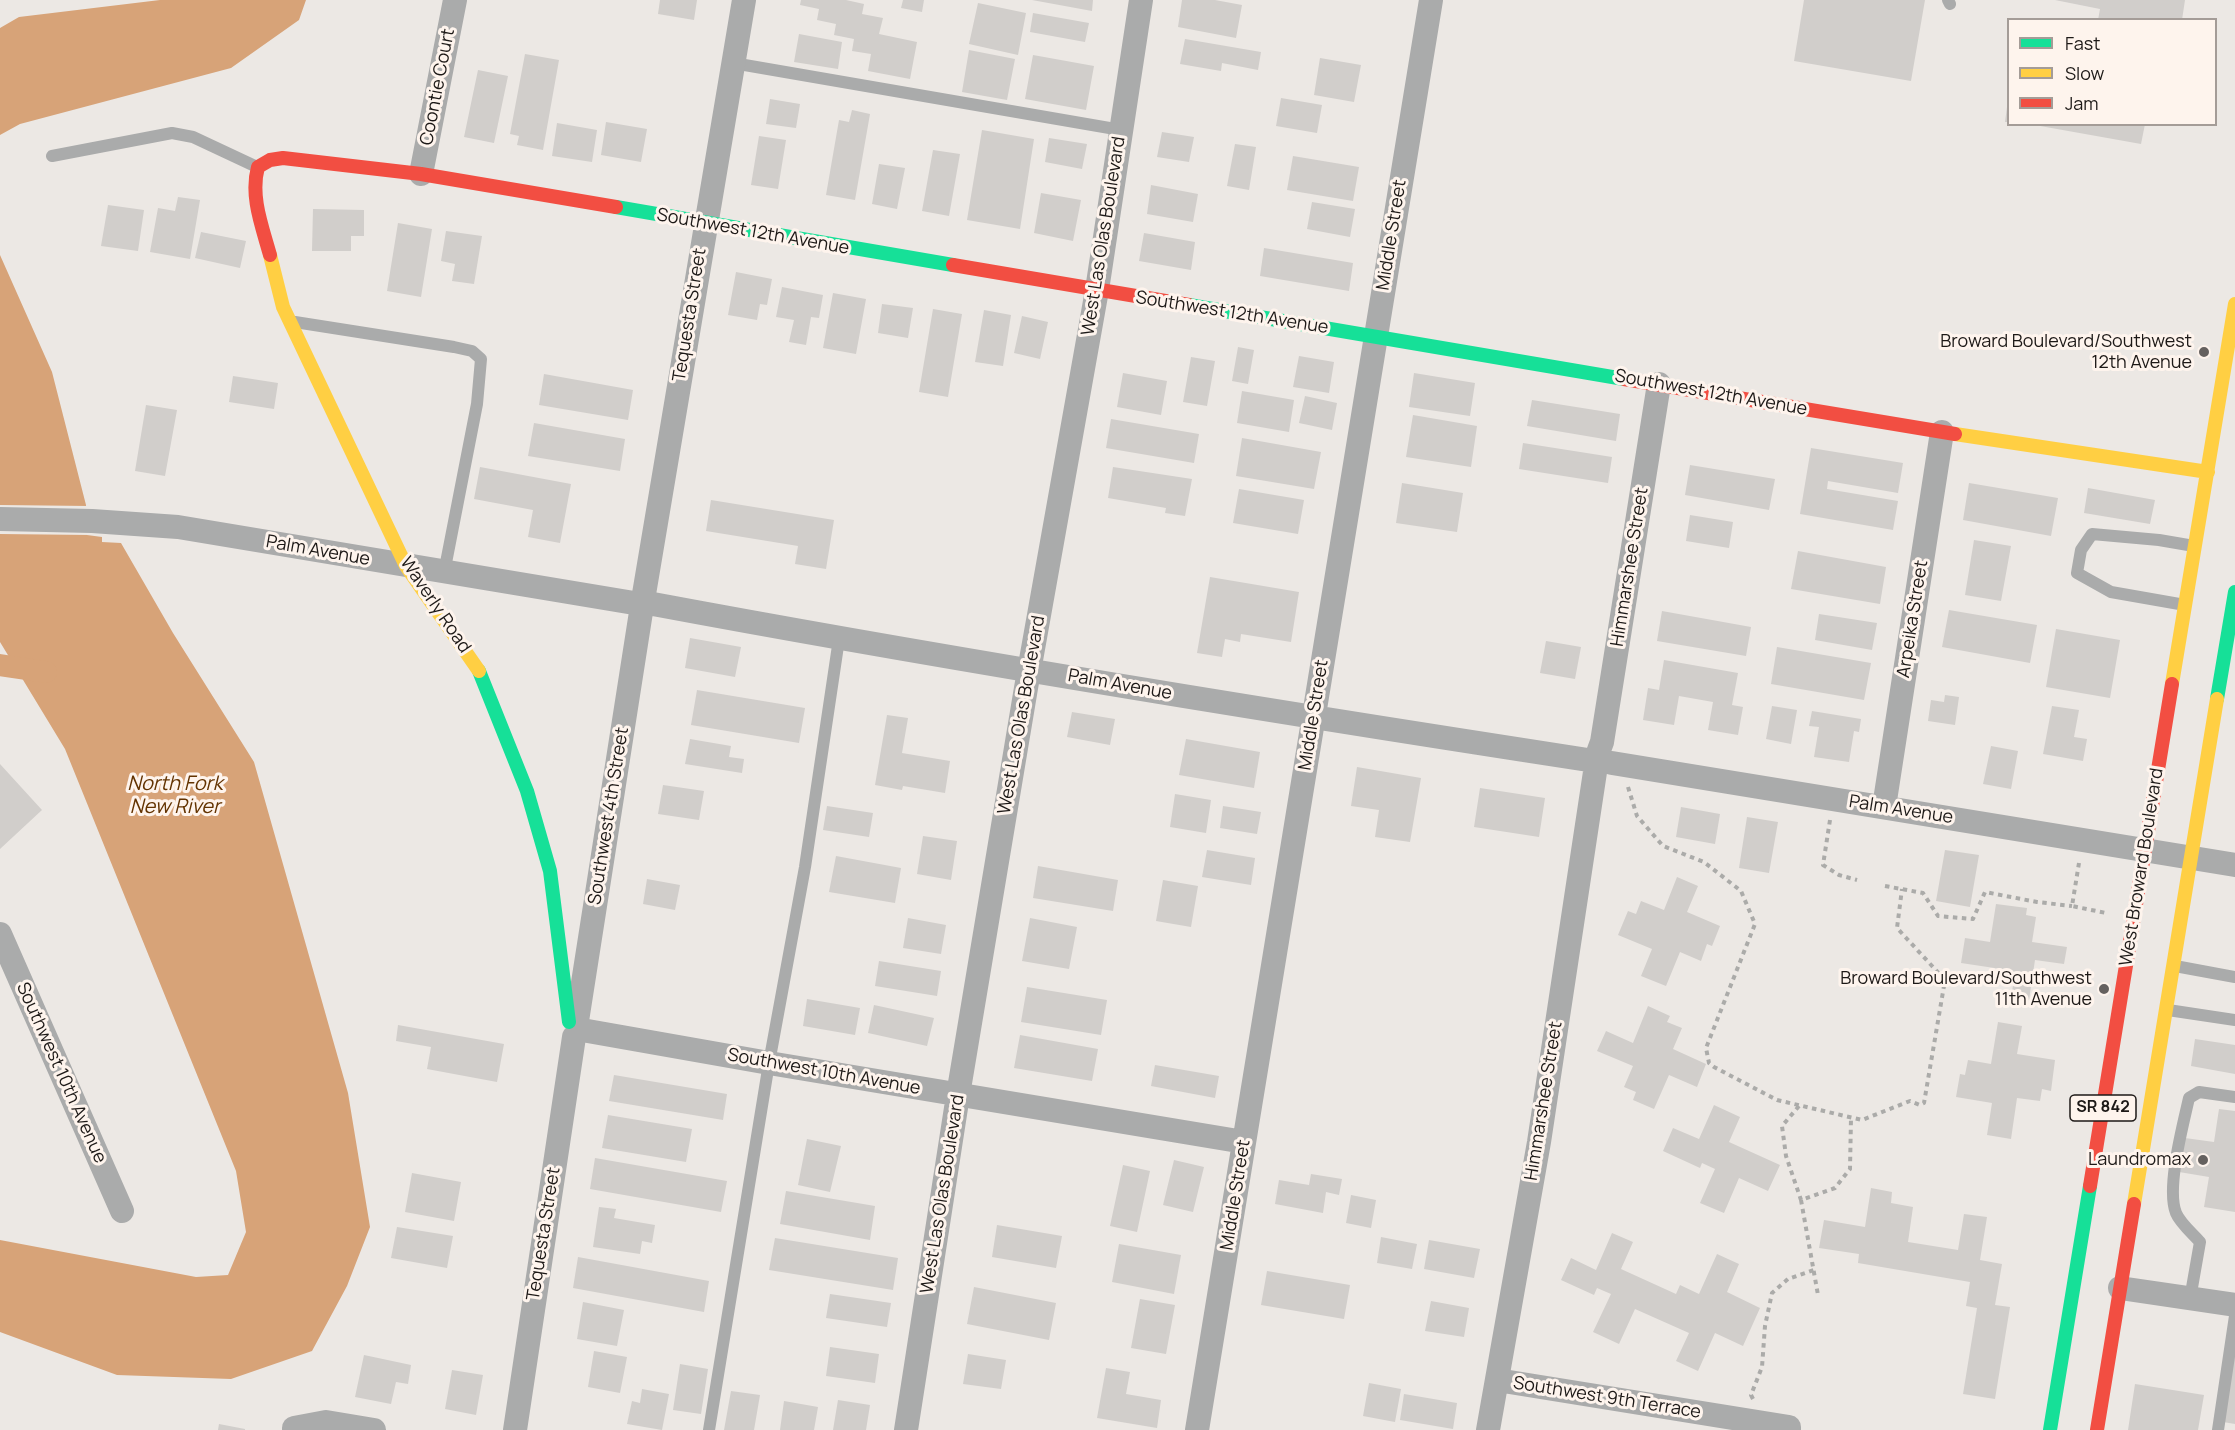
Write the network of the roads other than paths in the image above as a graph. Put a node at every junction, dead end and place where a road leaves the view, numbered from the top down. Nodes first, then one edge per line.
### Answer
1 (455, 0) edge
2 (744, 0) edge
3 (1141, 0) edge
4 (1431, 0) edge
5 (733, 63) junction
6 (1121, 129) junction
7 (52, 156) dead end
8 (258, 167) junction
9 (421, 174) junction
10 (705, 224) junction
11 (1097, 290) junction
12 (2235, 304) edge
13 (290, 322) junction
14 (1375, 337) junction
15 (1659, 384) junction
16 (1942, 432) junction
17 (2208, 472) junction
18 (0, 519) edge
19 (2195, 546) junction
20 (406, 566) junction
21 (444, 573) junction
22 (2235, 592) edge
23 (643, 604) junction
24 (2186, 605) junction
25 (2234, 609) edge
26 (839, 639) junction
27 (1029, 670) junction
28 (1313, 717) junction
29 (1599, 761) junction
30 (1884, 807) junction
31 (2145, 851) junction
32 (2191, 858) junction
33 (2235, 865) edge
34 (0, 934) edge
35 (2174, 965) junction
36 (2235, 977) edge
37 (2166, 1009) junction
38 (2235, 1020) edge
39 (575, 1027) junction
40 (769, 1063) junction
41 (958, 1095) junction
42 (2235, 1097) edge
43 (1244, 1142) junction
44 (122, 1211) dead end
45 (2120, 1288) junction
46 (2190, 1299) junction
47 (2235, 1305) edge
48 (2235, 1316) edge
49 (1497, 1380) junction
50 (1789, 1428) edge
51 (294, 1429) edge
52 (374, 1430) edge
53 (514, 1430) edge
54 (709, 1430) edge
55 (906, 1430) edge
56 (1197, 1430) edge
57 (1488, 1430) edge
58 (2050, 1430) edge
59 (2097, 1430) edge
60 (2218, 1430) edge

1 - 9 street, Coontie Court
2 - 5 street, Tequesta Street
3 - 6 street, West Las Olas Boulevard
4 - 14 street, Middle Street
5 - 6 lane
5 - 10 street, Tequesta Street
6 - 11 street, West Las Olas Boulevard
7 - 8 lane
8 - 9 street, Southwest 12th Avenue
8 - 13 street, Waverly Road
9 - 10 street, Southwest 12th Avenue
10 - 11 street, Southwest 12th Avenue
10 - 23 street, Tequesta Street
11 - 14 street, Southwest 12th Avenue
11 - 27 street, West Las Olas Boulevard
12 - 17 street, West Broward Boulevard / SR 842
13 - 20 street, Waverly Road
13 - 21 lane
14 - 15 street, Southwest 12th Avenue
14 - 28 street, Middle Street
15 - 16 street, Southwest 12th Avenue
15 - 29 street, Himmarshee Street
16 - 17 street, Southwest 12th Avenue
16 - 30 street, Arpeika Street
17 - 19 street, West Broward Boulevard / SR 842
18 - 20 street, Palm Avenue
19 - 24 street, West Broward Boulevard / SR 842
19 - 24 lane
20 - 21 street, Palm Avenue
20 - 39 street, Waverly Road
21 - 23 street, Palm Avenue
22 - 25 street, SR 842
23 - 26 street, Palm Avenue
23 - 39 street, Southwest 4th Street
24 - 31 street, West Broward Boulevard / SR 842
25 - 32 street, SR 842
26 - 27 street, Palm Avenue
26 - 40 lane
27 - 28 street, Palm Avenue
27 - 41 street, West Las Olas Boulevard
28 - 29 street, Palm Avenue
28 - 43 street, Middle Street
29 - 30 street, Palm Avenue
29 - 49 street, Himmarshee Street
30 - 31 street, Palm Avenue
31 - 32 street, Palm Avenue
31 - 58 street, West Broward Boulevard / SR 842
32 - 33 street, Palm Avenue
32 - 35 street, SR 842
34 - 44 street, Southwest 10th Avenue
35 - 36 lane
35 - 37 street, SR 842
37 - 38 lane
37 - 45 street, SR 842
39 - 40 street, Southwest 10th Avenue
39 - 53 street, Tequesta Street
40 - 41 street, Southwest 10th Avenue
40 - 54 lane
41 - 43 street, Southwest 10th Avenue
41 - 55 street, West Las Olas Boulevard
42 - 46 lane
43 - 56 street, Middle Street
45 - 46 street
45 - 59 street, SR 842
46 - 47 street
48 - 60 lane
49 - 50 street, Southwest 9th Terrace
49 - 57 street, Himmarshee Street
51 - 52 street

